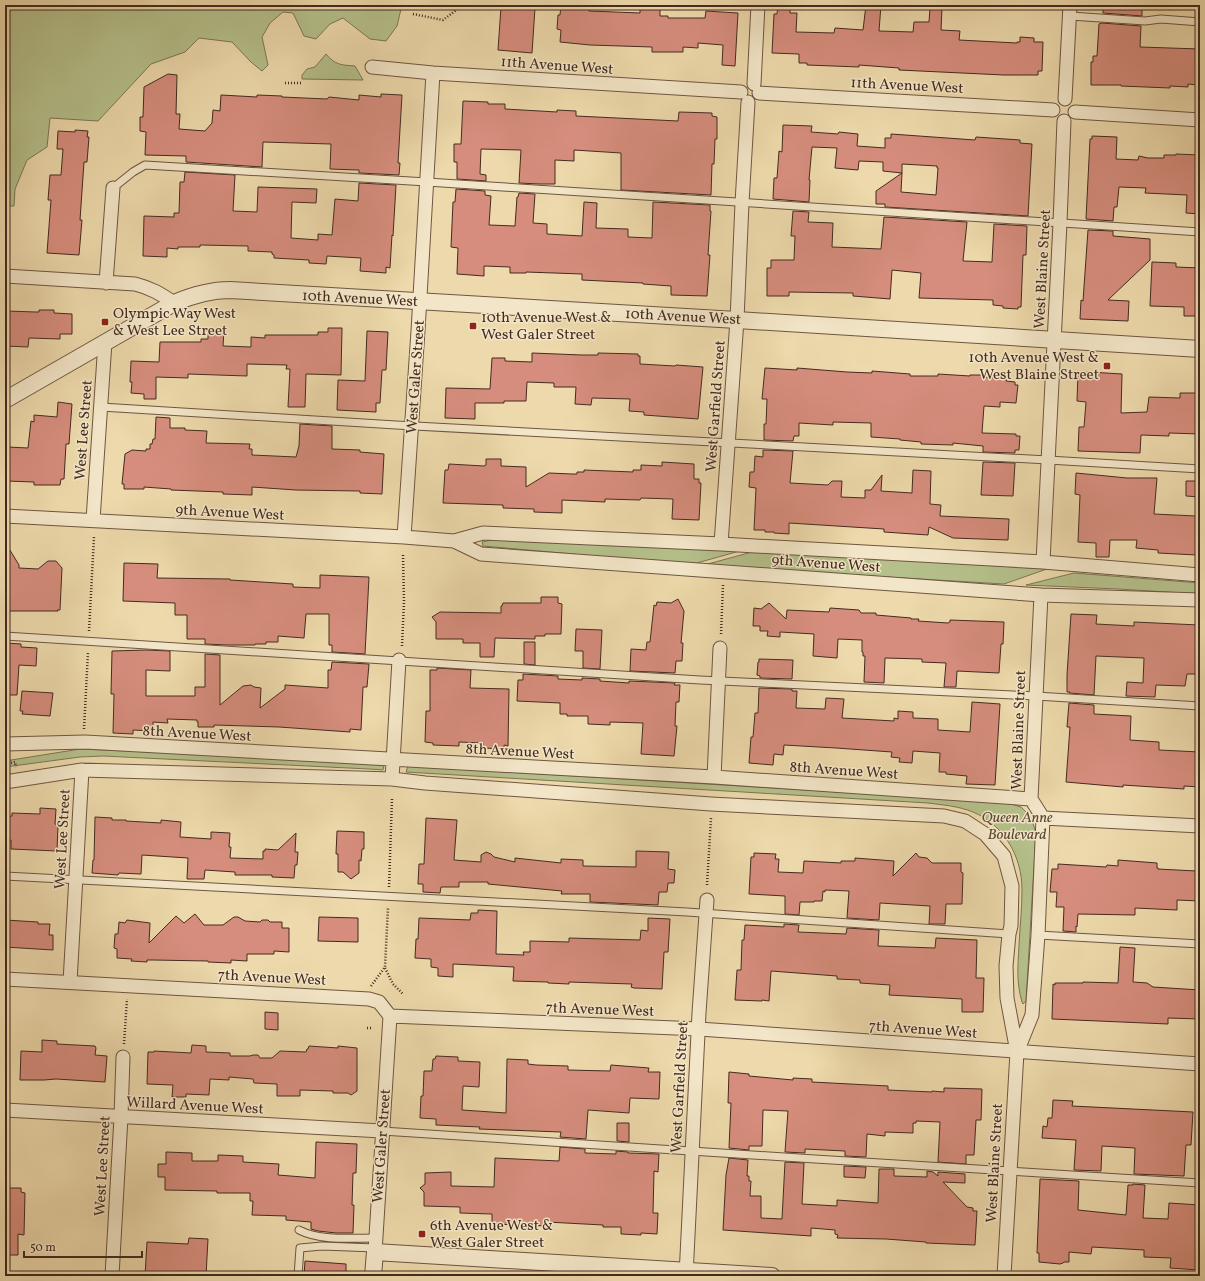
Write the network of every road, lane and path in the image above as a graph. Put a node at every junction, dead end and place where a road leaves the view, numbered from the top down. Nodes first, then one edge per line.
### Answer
1 (461, 5) edge
2 (758, 5) edge
3 (1070, 11) edge
4 (413, 14) dead end
5 (1200, 22) edge
6 (372, 67) dead end
7 (433, 73) junction
8 (285, 83) dead end
9 (302, 84) dead end
10 (756, 88) junction
11 (744, 97) junction
12 (1065, 99) junction
13 (1053, 110) junction
14 (1075, 112) junction
15 (1200, 120) edge
16 (1064, 121) junction
17 (427, 182) junction
18 (113, 188) joint
19 (742, 203) junction
20 (1060, 223) junction
21 (1200, 232) edge
22 (5, 276) edge
23 (106, 283) junction
24 (420, 302) junction
25 (174, 303) junction
26 (737, 320) junction
27 (1054, 339) junction
28 (105, 342) junction
29 (1200, 349) edge
30 (7, 398) edge
31 (101, 407) junction
32 (412, 426) junction
33 (728, 444) junction
34 (1048, 460) junction
35 (1200, 469) edge
36 (5, 516) edge
37 (93, 520) junction
38 (94, 537) dead end
39 (404, 537) junction
40 (454, 541) junction
41 (721, 544) junction
42 (403, 555) dead end
43 (1043, 562) junction
44 (1200, 575) edge
45 (724, 579) dead end
46 (1041, 595) junction
47 (1200, 600) edge
48 (89, 634) dead end
49 (5, 636) edge
50 (720, 643) joint
51 (88, 646) dead end
52 (400, 657) junction
53 (718, 681) junction
54 (1036, 696) junction
55 (1200, 706) edge
56 (84, 733) dead end
57 (6, 744) edge
58 (394, 759) junction
59 (15, 761) dead end
60 (5, 763) edge
61 (16, 767) dead end
62 (82, 770) junction
63 (714, 777) junction
64 (392, 780) junction
65 (5, 782) edge
66 (392, 799) dead end
67 (1032, 799) junction
68 (710, 818) dead end
69 (1043, 818) junction
70 (1200, 826) edge
71 (5, 876) edge
72 (76, 880) junction
73 (707, 885) dead end
74 (389, 887) dead end
75 (707, 900) dead end
76 (388, 908) dead end
77 (706, 913) junction
78 (1009, 934) junction
79 (1038, 935) junction
80 (1200, 944) edge
81 (385, 968) junction
82 (5, 979) edge
83 (70, 982) junction
84 (371, 986) dead end
85 (127, 994) dead end
86 (403, 994) dead end
87 (390, 1016) junction
88 (367, 1028) dead end
89 (372, 1028) dead end
90 (699, 1029) junction
91 (1017, 1052) junction
92 (124, 1053) joint
93 (1200, 1064) edge
94 (5, 1110) edge
95 (121, 1117) junction
96 (382, 1131) junction
97 (692, 1150) junction
98 (1010, 1172) junction
99 (1200, 1183) edge
100 (299, 1230) dead end
101 (375, 1246) junction
102 (686, 1273) edge
103 (112, 1276) edge
104 (298, 1276) edge
105 (373, 1276) edge
106 (772, 1276) edge
107 (1004, 1276) edge

1 - 4 path
2 - 10 street
3 - 5 lane
3 - 12 street
6 - 7 street, 11th Avenue West
7 - 11 street, 11th Avenue West
7 - 17 street, West Galer Street
8 - 9 path
10 - 11 street
10 - 13 street, 11th Avenue West
11 - 19 street, West Garfield Street
12 - 13 street
12 - 14 street
13 - 16 street
14 - 15 street
14 - 16 street
16 - 20 street, West Blaine Street
17 - 18 lane
17 - 19 lane
17 - 24 street, West Galer Street
18 - 23 street
19 - 20 lane
19 - 26 street, West Garfield Street
20 - 21 lane
20 - 27 street, West Blaine Street
22 - 23 street
23 - 25 street
24 - 25 street, 10th Avenue West
24 - 26 street, 10th Avenue West
24 - 32 street, West Galer Street
25 - 28 street, 10th Avenue West
26 - 27 street, 10th Avenue West
26 - 33 street, West Garfield Street
27 - 29 street, 10th Avenue West
27 - 34 street, West Blaine Street
28 - 30 street, 10th Avenue West
28 - 31 street, West Lee Street
31 - 32 lane
31 - 37 street, West Lee Street
32 - 33 lane
32 - 39 street, West Galer Street
33 - 34 lane
33 - 41 street, West Garfield Street
34 - 35 lane
34 - 43 street, West Blaine Street
36 - 37 street, 9th Avenue West
37 - 39 street, 9th Avenue West
38 - 48 path
39 - 40 street, 9th Avenue West
40 - 41 street, 9th Avenue West
40 - 46 street, 9th Avenue West
41 - 43 street, 9th Avenue West
42 - 52 path
43 - 44 street, 9th Avenue West
45 - 50 path
46 - 47 street, 9th Avenue West
46 - 54 street, West Blaine Street
49 - 52 lane
50 - 53 street
51 - 56 path
52 - 53 lane
52 - 58 street
53 - 54 lane
53 - 63 street
54 - 55 lane
54 - 67 street, West Blaine Street
57 - 58 street, 8th Avenue West
58 - 63 street, 8th Avenue West
58 - 64 street
59 - 60 path
60 - 61 path
62 - 64 street
62 - 65 street
62 - 72 street, West Lee Street
63 - 67 street, 8th Avenue West
64 - 78 street, West Blaine Street
66 - 74 path
67 - 69 street, West Blaine Street
68 - 73 path
69 - 70 street
69 - 79 street, West Blaine Street
71 - 72 lane
72 - 77 lane
72 - 83 street, West Lee Street
75 - 77 street, West Garfield Street
76 - 81 path
77 - 78 lane
77 - 90 street, West Garfield Street
78 - 91 street, West Blaine Street
79 - 80 lane
79 - 91 street, West Blaine Street
81 - 84 path
81 - 86 path
82 - 83 street, 7th Avenue West
83 - 87 street, 7th Avenue West
85 - 92 path
87 - 90 street, 7th Avenue West
87 - 96 street, West Galer Street
88 - 89 path
90 - 91 street, 7th Avenue West
90 - 97 street, West Garfield Street
91 - 93 street, 7th Avenue West
91 - 98 street, West Blaine Street
92 - 95 street, West Lee Street
94 - 95 street, Willard Avenue West
95 - 96 street, Willard Avenue West
95 - 103 street, West Lee Street
96 - 97 lane
96 - 101 street, West Galer Street
97 - 98 lane
97 - 102 street, West Garfield Street
98 - 99 lane
98 - 107 street, West Blaine Street
100 - 101 lane
101 - 102 street
101 - 104 lane
101 - 105 street, West Galer Street
102 - 106 street

